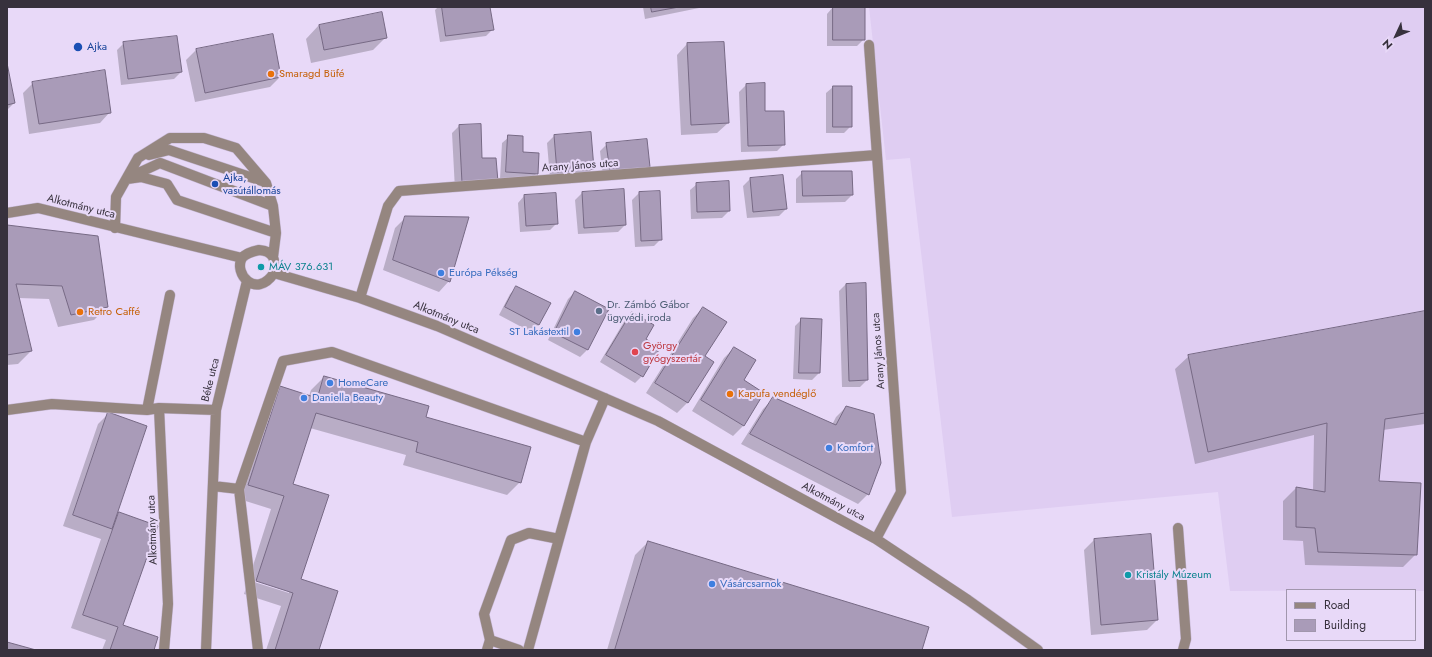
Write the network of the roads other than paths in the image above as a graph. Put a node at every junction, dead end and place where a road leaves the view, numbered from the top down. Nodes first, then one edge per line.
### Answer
1 (869, 45) dead end
2 (877, 155) junction
3 (138, 158) junction
4 (126, 179) junction
5 (266, 183) junction
6 (273, 206) junction
7 (7, 213) edge
8 (115, 228) junction
9 (276, 233) junction
10 (272, 257) junction
11 (242, 258) junction
12 (274, 273) junction
13 (247, 281) junction
14 (170, 294) dead end
15 (360, 298) junction
16 (605, 398) junction
17 (159, 408) junction
18 (7, 410) edge
19 (147, 410) junction
20 (216, 410) junction
21 (586, 442) junction
22 (213, 486) junction
23 (239, 489) junction
24 (1178, 528) dead end
25 (559, 539) junction
26 (876, 539) junction
27 (490, 640) junction
28 (164, 650) edge
29 (206, 650) edge
30 (258, 650) edge
31 (486, 650) edge
32 (519, 650) edge
33 (528, 650) edge
34 (1038, 650) edge
35 (1183, 650) edge

1 - 2 street, Arany János utca
2 - 15 street, Arany János utca
2 - 26 street, Arany János utca
3 - 4 street
3 - 5 street
3 - 5 street
4 - 6 street
4 - 8 street
4 - 9 street
5 - 6 street
6 - 9 street
7 - 8 street, Alkotmány utca
8 - 11 street, Alkotmány utca
9 - 10 street
10 - 11 street
10 - 12 street
11 - 13 street
12 - 13 street
12 - 15 street, Alkotmány utca
13 - 20 street, Béke utca
14 - 19 street
15 - 16 street, Alkotmány utca
16 - 21 street
16 - 26 street, Alkotmány utca
17 - 19 street
17 - 20 street
17 - 28 street, Alkotmány utca
18 - 19 street
20 - 22 street, Béke utca
21 - 23 street
21 - 25 street
22 - 23 street
22 - 29 street, Béke utca
23 - 30 street
24 - 35 street
25 - 27 street
25 - 33 street
26 - 34 street, Alkotmány utca
27 - 31 street
27 - 32 street

